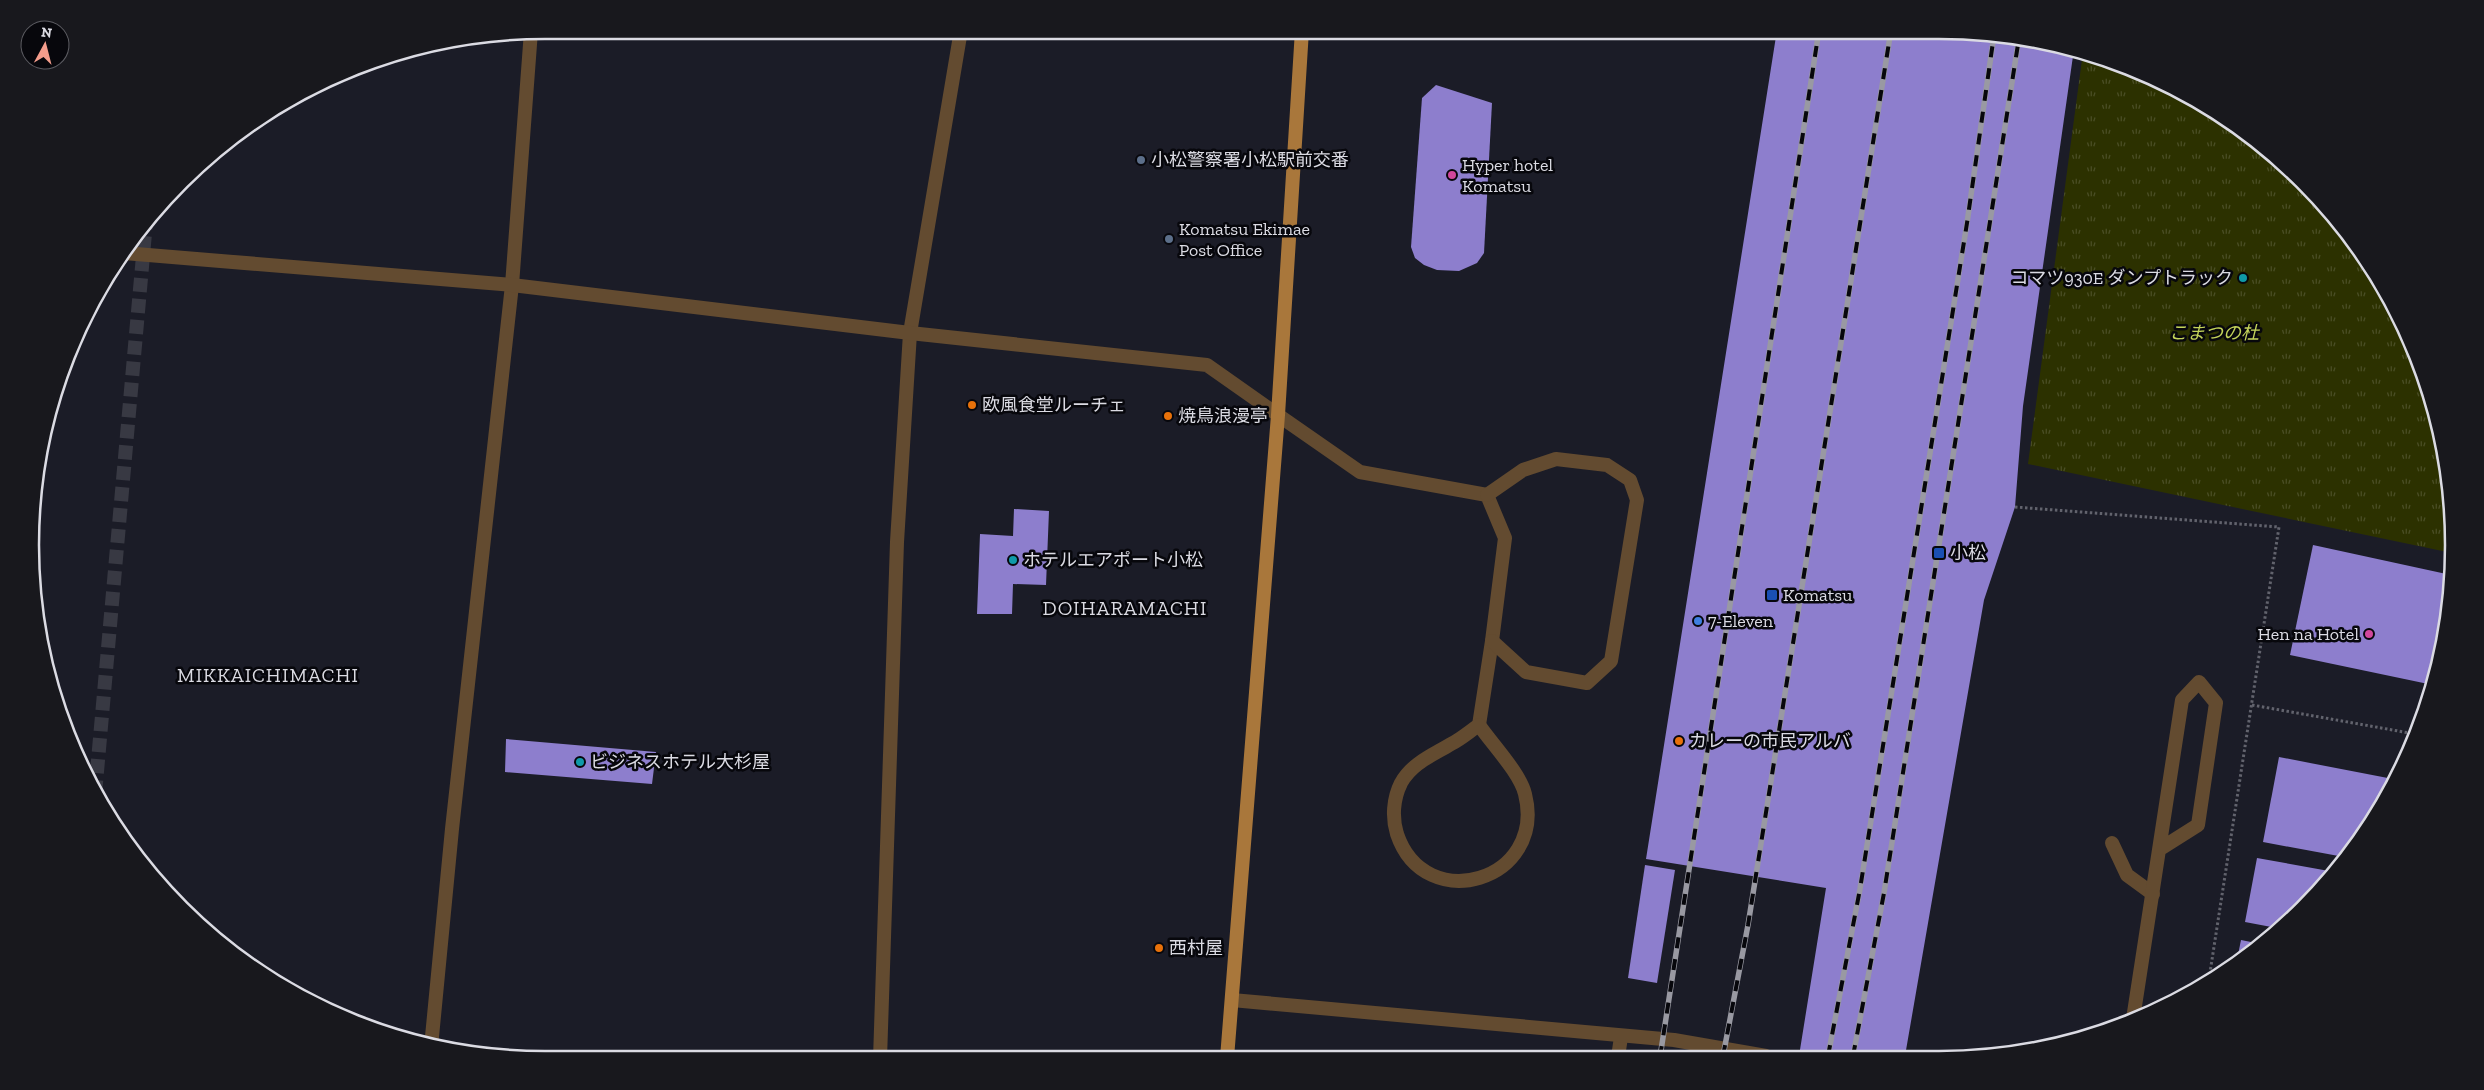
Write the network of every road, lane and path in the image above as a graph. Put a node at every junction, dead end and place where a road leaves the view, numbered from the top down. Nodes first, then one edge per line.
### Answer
1 (530, 39) edge
2 (959, 39) edge
3 (1301, 39) edge
4 (131, 254) edge
5 (512, 285) junction
6 (910, 333) junction
7 (1278, 416) junction
8 (1487, 495) junction
9 (1492, 641) junction
10 (2252, 705) dead end
11 (1479, 725) junction
12 (2409, 733) edge
13 (2112, 843) dead end
14 (2160, 849) junction
15 (2153, 894) junction
16 (1232, 1000) junction
17 (2134, 1012) edge
18 (1621, 1037) junction
19 (432, 1038) edge
20 (880, 1051) edge
21 (1228, 1051) edge
22 (1619, 1051) edge
23 (1737, 1051) edge

1 - 5 street
2 - 6 street
3 - 7 main road
4 - 5 street
5 - 6 street
5 - 19 street
6 - 7 street
6 - 20 street
7 - 8 street
7 - 16 main road
8 - 9 street
8 - 9 street
9 - 11 street
10 - 12 path
11 - 11 street
13 - 15 street
14 - 14 street
14 - 15 street
15 - 17 street
16 - 18 street
16 - 21 main road
18 - 22 street
18 - 23 street

